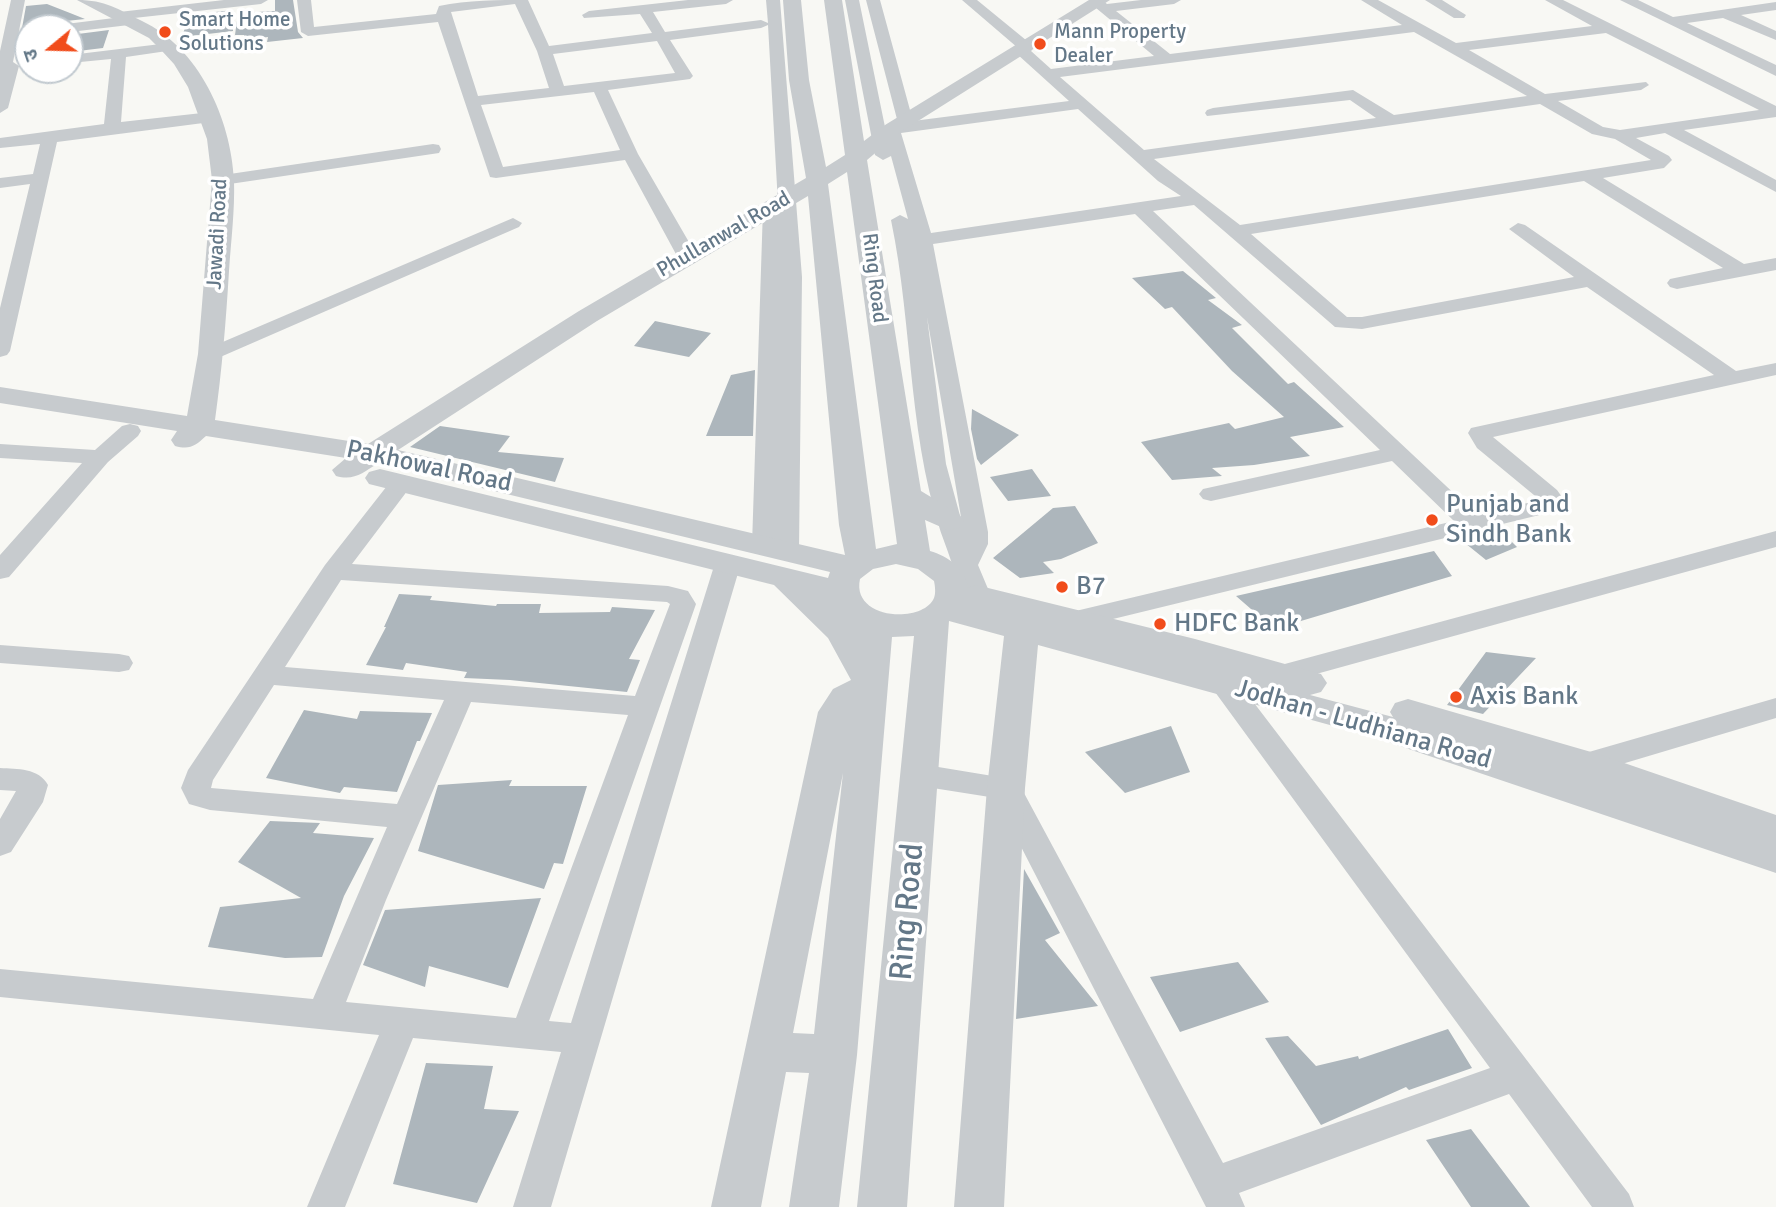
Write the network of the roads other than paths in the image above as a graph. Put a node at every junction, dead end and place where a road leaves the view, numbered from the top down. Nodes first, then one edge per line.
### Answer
1 (18, 0) edge
2 (86, 0) edge
3 (261, 0) edge
4 (304, 0) edge
5 (515, 0) edge
6 (521, 0) edge
7 (726, 0) edge
8 (761, 0) edge
9 (774, 0) edge
10 (792, 0) edge
11 (833, 0) edge
12 (852, 0) edge
13 (873, 0) edge
14 (969, 0) edge
15 (1174, 0) edge
16 (1368, 0) edge
17 (1432, 0) edge
18 (1552, 0) edge
19 (1627, 0) edge
20 (1693, 0) edge
21 (1775, 2) edge
22 (1100, 4) edge
23 (644, 9) junction
24 (1723, 13) junction
25 (1181, 14) dead end
26 (589, 15) dead end
27 (1459, 15) dead end
28 (443, 17) junction
29 (124, 18) junction
30 (1672, 21) junction
31 (1118, 22) junction
32 (761, 24) junction
33 (84, 25) edge
34 (1417, 27) junction
35 (1608, 28) junction
36 (11, 34) junction
37 (14, 34) edge
38 (660, 36) junction
39 (1776, 36) edge
40 (169, 47) junction
41 (1454, 48) junction
42 (1024, 49) junction
43 (544, 51) junction
44 (119, 54) junction
45 (84, 58) edge
46 (1167, 59) junction
47 (5, 66) edge
48 (1776, 71) edge
49 (1048, 74) junction
50 (1641, 85) dead end
51 (599, 87) junction
52 (558, 92) junction
53 (1543, 100) junction
54 (471, 101) junction
55 (1083, 104) junction
56 (0, 108) edge
57 (1776, 112) edge
58 (1213, 113) dead end
59 (211, 117) junction
60 (1392, 121) junction
61 (112, 128) junction
62 (1667, 128) junction
63 (892, 130) junction
64 (1620, 135) junction
65 (50, 138) junction
66 (0, 143) edge
67 (433, 149) dead end
68 (630, 154) junction
69 (858, 156) junction
70 (1140, 156) junction
71 (1586, 175) junction
72 (40, 178) junction
73 (223, 180) junction
74 (817, 180) junction
75 (0, 183) edge
76 (1776, 187) edge
77 (1198, 199) junction
78 (780, 202) junction
79 (1138, 207) junction
80 (513, 223) dead end
81 (1518, 229) dead end
82 (1236, 231) junction
83 (915, 241) junction
84 (687, 256) junction
85 (1776, 264) edge
86 (1741, 271) junction
87 (1591, 280) junction
88 (1677, 283) dead end
89 (931, 343) junction
90 (0, 351) edge
91 (211, 354) junction
92 (1776, 369) edge
93 (1732, 378) junction
94 (0, 395) edge
95 (0, 416) edge
96 (130, 431) junction
97 (192, 433) junction
98 (933, 447) junction
99 (960, 448) junction
100 (0, 452) edge
101 (372, 453) junction
102 (1396, 453) junction
103 (100, 457) junction
104 (347, 470) junction
105 (402, 482) junction
106 (1211, 494) dead end
107 (906, 495) junction
108 (948, 521) junction
109 (1472, 524) junction
110 (1776, 539) edge
111 (915, 556) junction
112 (778, 557) junction
113 (729, 563) junction
114 (0, 571) edge
115 (334, 571) junction
116 (851, 573) junction
117 (955, 596) junction
118 (1024, 620) junction
119 (1072, 620) junction
120 (876, 623) junction
121 (0, 654) edge
122 (119, 663) dead end
123 (268, 675) junction
124 (1280, 675) junction
125 (869, 683) junction
126 (1225, 685) junction
127 (461, 693) junction
128 (646, 707) junction
129 (1776, 708) edge
130 (1585, 764) junction
131 (920, 775) junction
132 (0, 779) edge
133 (1006, 788) junction
134 (408, 817) junction
135 (1776, 830) edge
136 (0, 844) edge
137 (1776, 858) edge
138 (0, 983) edge
139 (323, 1016) junction
140 (401, 1022) junction
141 (527, 1034) junction
142 (583, 1039) junction
143 (766, 1051) junction
144 (834, 1055) junction
145 (1517, 1075) junction
146 (1219, 1195) edge
147 (326, 1207) edge
148 (531, 1207) edge
149 (736, 1207) edge
150 (814, 1207) edge
151 (883, 1207) edge
152 (979, 1207) edge
153 (1615, 1207) edge

1 - 36 street
2 - 29 street, Jawadi Road
3 - 29 street
4 - 28 street
5 - 28 street
6 - 43 street
7 - 23 street
8 - 32 street
9 - 78 street
10 - 74 street
11 - 69 street, Ring Road
12 - 63 street
13 - 63 street
14 - 42 street
15 - 22 street
16 - 34 street
17 - 27 street
18 - 35 street
19 - 30 street
20 - 24 street
21 - 24 street
22 - 31 street
22 - 42 street, Phullanwal Road
23 - 26 street
23 - 38 street
24 - 30 street
24 - 39 street
25 - 31 street
28 - 54 street
29 - 33 street
29 - 40 street, Jawadi Road
30 - 48 street
31 - 46 street
32 - 38 street
32 - 78 street
34 - 41 street
34 - 46 street
35 - 41 street
35 - 57 street
36 - 37 street
36 - 47 street
38 - 43 street
38 - 51 street
40 - 44 street
40 - 59 street, Jawadi Road
41 - 53 street
42 - 49 street
42 - 63 street, Phullanwal Road
43 - 52 street
44 - 45 street
44 - 61 street
46 - 49 street
47 - 56 street
49 - 55 street
50 - 53 street
51 - 52 street
51 - 68 street
52 - 54 street
53 - 60 street
53 - 64 street
54 - 68 street
55 - 63 street
55 - 70 street
57 - 62 street
58 - 60 street
59 - 61 street
59 - 73 street, Jawadi Road
60 - 70 street
61 - 65 street
62 - 64 street
62 - 76 street
63 - 69 street, Phullanwal Road
63 - 83 street
64 - 71 street
65 - 66 street
65 - 72 street
67 - 73 street
68 - 84 street
69 - 74 street, Phullanwal Road
69 - 107 street, Ring Road
70 - 77 street
71 - 82 street
71 - 86 street
72 - 75 street
72 - 90 street
73 - 91 street, Jawadi Road
74 - 78 street, Phullanwal Road
74 - 116 street
77 - 79 street
77 - 82 street
78 - 84 street, Phullanwal Road
78 - 112 street
79 - 83 street
79 - 102 street
80 - 91 street
81 - 87 street
82 - 87 street
83 - 89 street
84 - 101 street, Phullanwal Road
85 - 86 street
86 - 88 street
87 - 93 street
89 - 98 street
89 - 99 street
91 - 97 street, Jawadi Road
92 - 93 street
93 - 109 street
94 - 97 street, Pakhowal Road
95 - 96 street, Pakhowal Road
96 - 97 street, Pakhowal Road
96 - 103 street
97 - 101 street, Pakhowal Road
97 - 104 street, Pakhowal Road
98 - 99 street
98 - 108 street
99 - 117 street
100 - 103 street
101 - 104 street, Phullanwal Road
101 - 112 street, Pakhowal Road
102 - 106 street
102 - 109 street
103 - 114 street
104 - 105 street, Pakhowal Road
105 - 113 street, Pakhowal Road
105 - 115 street
107 - 108 street
107 - 111 street, Ring Road
108 - 117 street
109 - 119 street
110 - 124 street
111 - 116 street
111 - 117 street
112 - 113 street
112 - 116 street
112 - 125 street
113 - 142 street
115 - 123 street
115 - 128 street
116 - 120 street
117 - 118 street, Jodhan - Ludhiana Road
117 - 120 street
117 - 131 street, Ring Road
118 - 119 street, Jodhan - Ludhiana Road
118 - 126 street, Jodhan - Ludhiana Road
118 - 133 street
119 - 124 street, Jodhan - Ludhiana Road
120 - 125 street
121 - 122 street
123 - 127 street
123 - 134 street
124 - 130 street, Jodhan - Ludhiana Road
125 - 143 street
125 - 144 street
126 - 137 street, Jodhan - Ludhiana Road
126 - 145 street
127 - 128 street
127 - 134 street
128 - 141 street
129 - 130 street
130 - 135 street, Jodhan - Ludhiana Road
131 - 133 street
131 - 151 street, Ring Road
132 - 136 street
133 - 146 street
133 - 152 street
134 - 139 street
138 - 139 street
139 - 140 street
140 - 141 street
140 - 147 street
141 - 142 street
142 - 148 street
143 - 144 street
143 - 149 street
144 - 150 street
145 - 146 street
145 - 153 street

